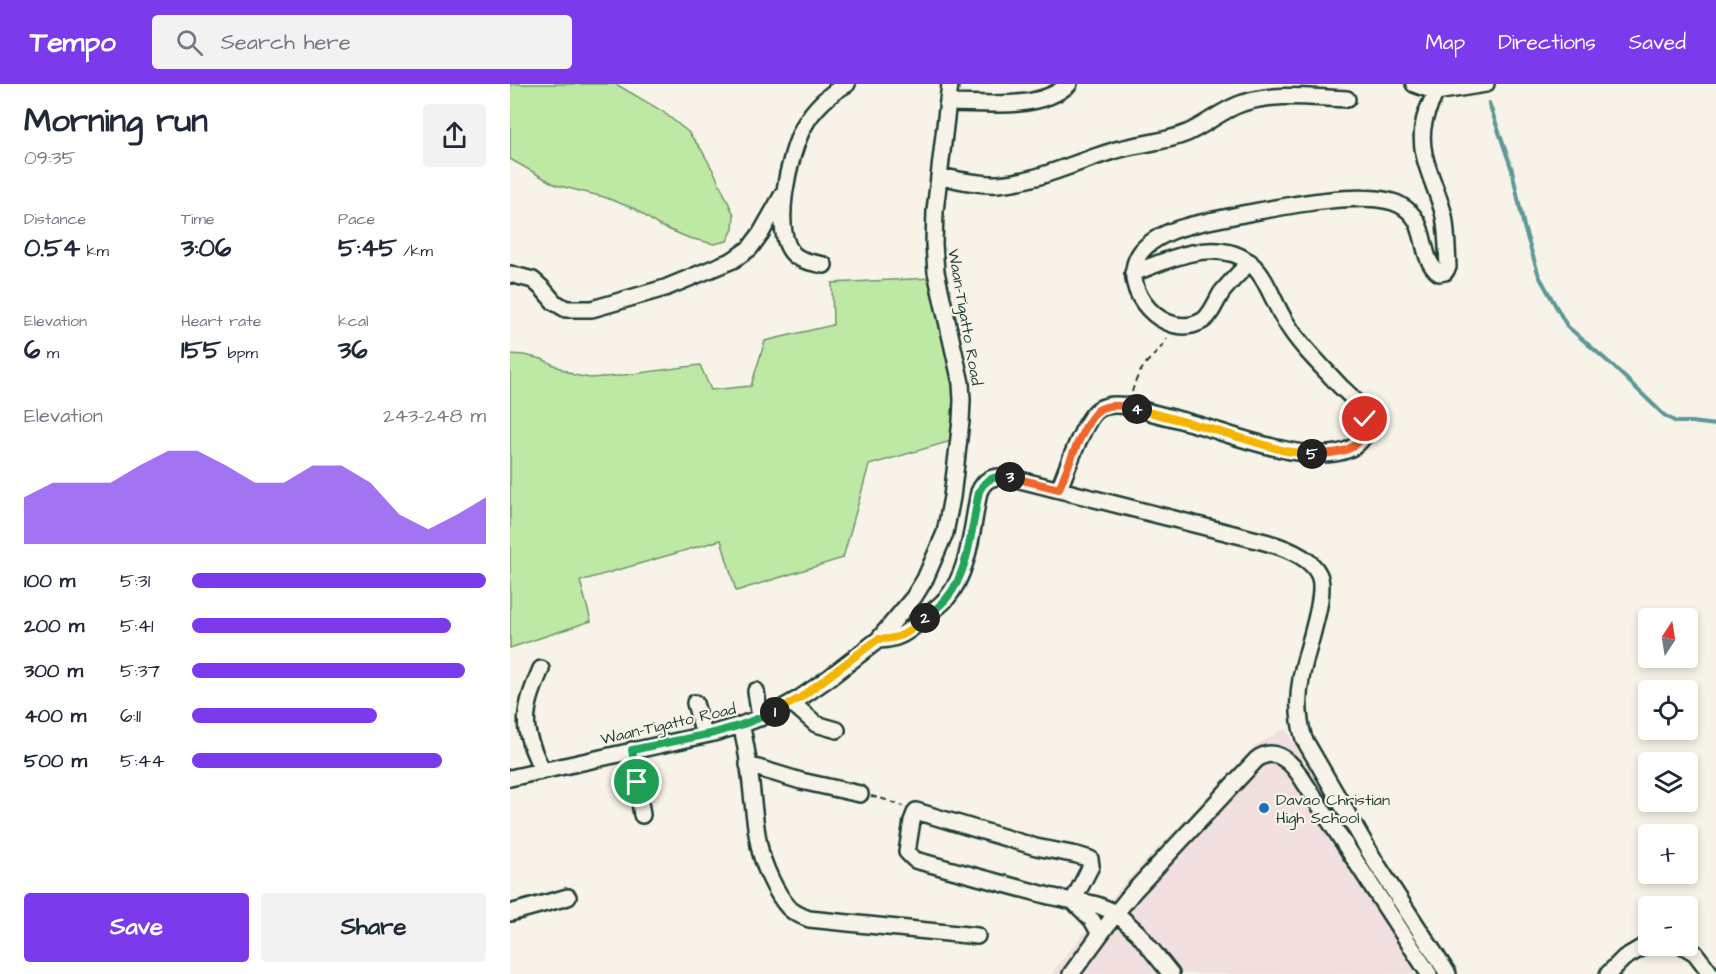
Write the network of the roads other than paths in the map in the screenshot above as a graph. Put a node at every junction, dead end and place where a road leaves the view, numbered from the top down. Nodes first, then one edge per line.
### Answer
1 (847, 84) edge
2 (950, 84) edge
3 (1070, 84) edge
4 (1414, 84) edge
5 (1486, 84) edge
6 (1436, 92) junction
7 (1347, 99) dead end
8 (948, 103) junction
9 (939, 176) junction
10 (783, 194) junction
11 (1250, 262) junction
12 (824, 265) dead end
13 (1133, 273) junction
14 (510, 274) edge
15 (1059, 489) junction
16 (878, 639) junction
17 (541, 669) dead end
18 (756, 691) dead end
19 (695, 703) dead end
20 (792, 703) junction
21 (760, 718) junction
22 (741, 725) junction
23 (837, 730) dead end
24 (704, 735) junction
25 (632, 750) junction
26 (748, 765) junction
27 (542, 771) junction
28 (510, 778) edge
29 (860, 794) road end
30 (642, 815) dead end
31 (568, 897) dead end
32 (1075, 902) junction
33 (510, 913) edge
34 (1116, 913) junction
35 (1100, 934) junction
36 (976, 936) dead end
37 (1638, 950) edge
38 (1697, 956) edge
39 (1071, 974) edge
40 (1171, 974) edge
41 (1429, 974) edge
42 (1448, 974) edge
43 (1608, 974) edge
44 (1711, 974) edge

1 - 10 street
2 - 8 street, Waan-Tigatto Road
3 - 8 street
4 - 6 street
5 - 6 street
6 - 13 street
7 - 9 street
8 - 9 street, Waan-Tigatto Road
9 - 16 street, Waan-Tigatto Road
10 - 12 street
10 - 14 street
11 - 13 street
11 - 13 street
11 - 15 street
15 - 16 street
15 - 42 street
16 - 20 street, Waan-Tigatto Road
17 - 27 street
18 - 21 street
19 - 24 street
20 - 21 street, Waan-Tigatto Road
20 - 23 street
21 - 22 street, Waan-Tigatto Road
22 - 24 street, Waan-Tigatto Road
22 - 26 street
24 - 25 street, Waan-Tigatto Road
25 - 27 street, Waan-Tigatto Road
25 - 30 street
26 - 29 street
26 - 36 street
27 - 28 street, Waan-Tigatto Road
31 - 33 street
32 - 32 street
32 - 34 street
32 - 35 street
34 - 35 street
34 - 40 street
34 - 41 street
35 - 39 street
37 - 43 street
38 - 44 street

